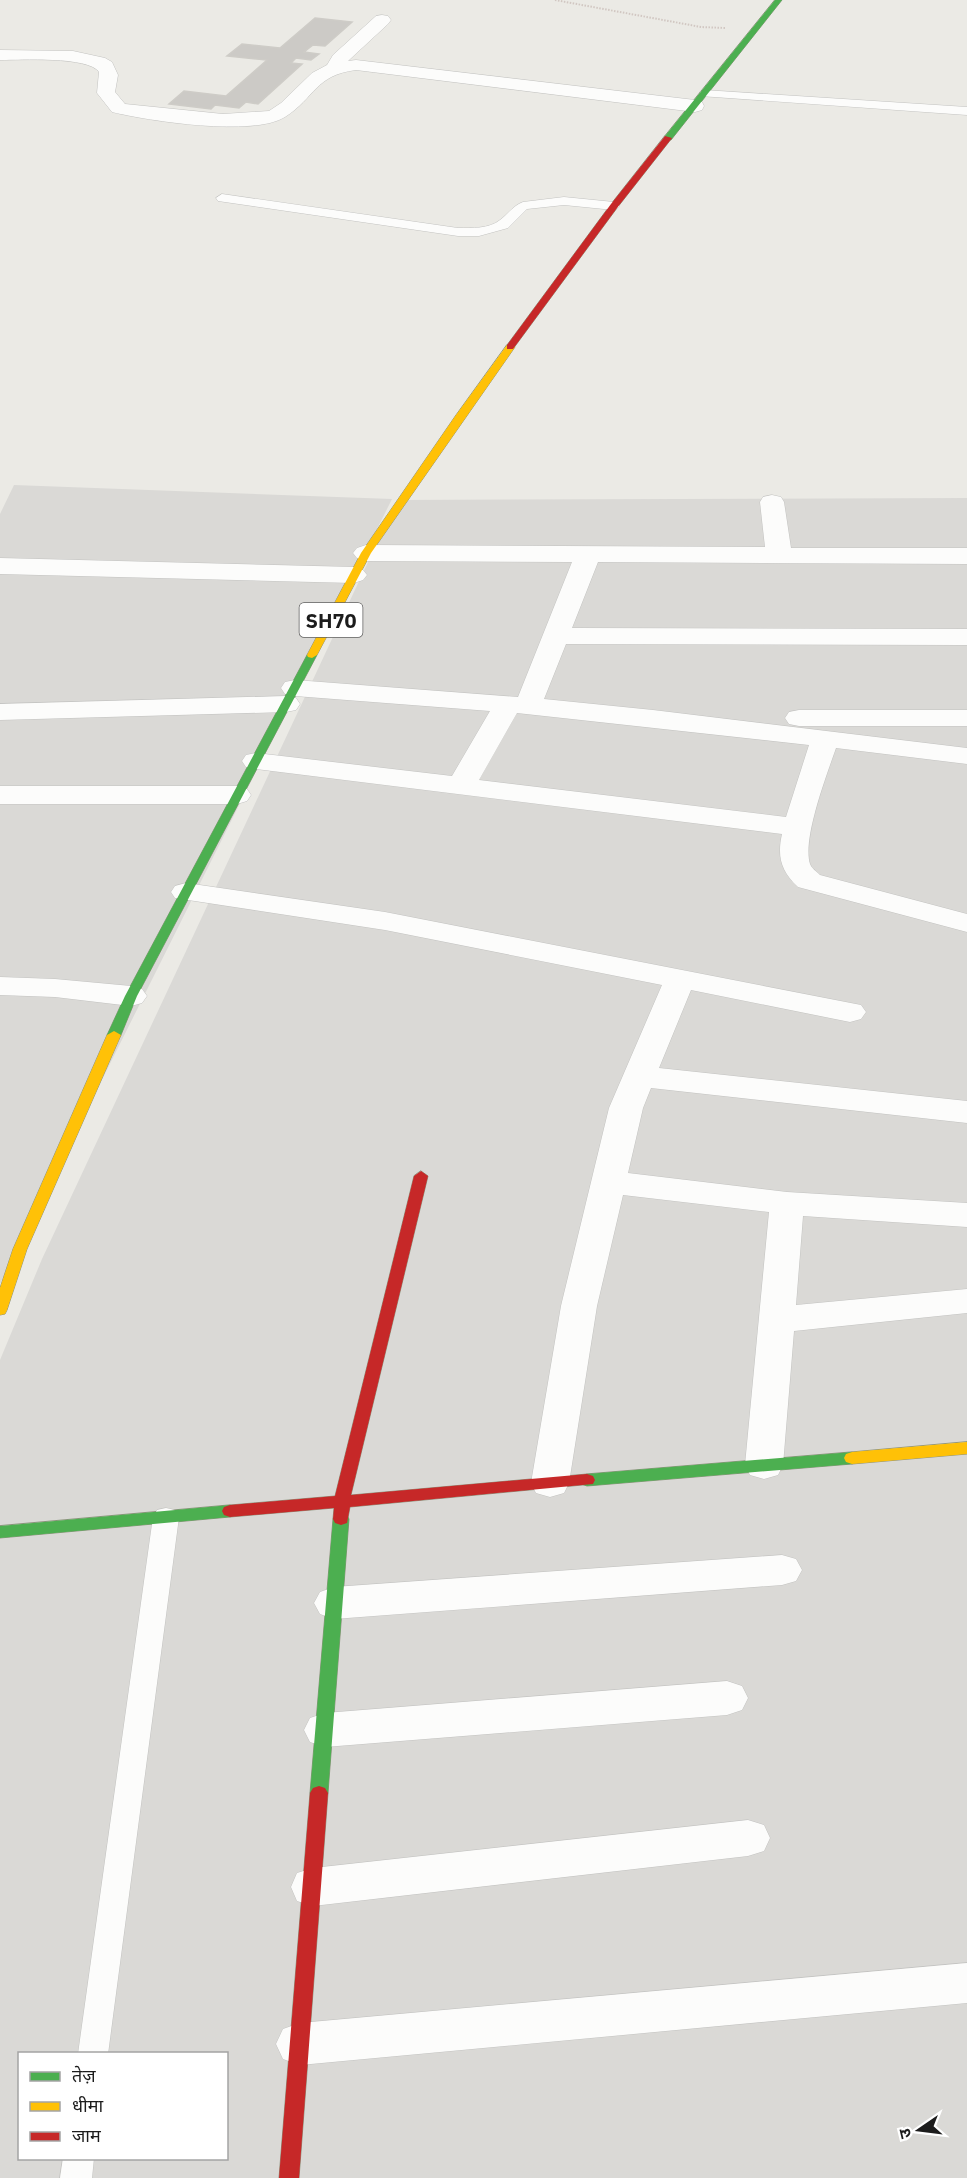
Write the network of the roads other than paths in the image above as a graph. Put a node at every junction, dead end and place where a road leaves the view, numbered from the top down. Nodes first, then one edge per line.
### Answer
1 (779, 0) edge
2 (382, 20) dead end
3 (0, 55) edge
4 (335, 67) junction
5 (700, 100) junction
6 (967, 111) edge
7 (222, 198) dead end
8 (614, 206) junction
9 (772, 502) dead end
10 (588, 554) junction
11 (779, 555) junction
12 (967, 556) edge
13 (360, 564) junction
14 (0, 566) edge
15 (555, 636) junction
16 (967, 637) edge
17 (290, 696) junction
18 (518, 705) junction
19 (0, 712) edge
20 (653, 718) junction
21 (967, 718) edge
22 (825, 739) junction
23 (967, 756) edge
24 (256, 761) junction
25 (461, 786) junction
26 (0, 795) edge
27 (237, 795) junction
28 (798, 827) junction
29 (186, 892) junction
30 (967, 923) edge
31 (680, 980) junction
32 (0, 986) edge
33 (131, 996) junction
34 (850, 1012) dead end
35 (639, 1076) junction
36 (967, 1112) edge
37 (421, 1176) dead end
38 (608, 1182) junction
39 (787, 1203) junction
40 (967, 1215) edge
41 (967, 1301) edge
42 (0, 1310) edge
43 (777, 1320) junction
44 (967, 1448) edge
45 (764, 1465) junction
46 (550, 1483) junction
47 (342, 1500) junction
48 (166, 1517) junction
49 (0, 1532) edge
50 (782, 1570) dead end
51 (334, 1603) junction
52 (728, 1698) dead end
53 (325, 1730) junction
54 (748, 1838) dead end
55 (313, 1887) junction
56 (967, 1983) edge
57 (300, 2044) junction
58 (93, 2052) edge
59 (79, 2160) edge
60 (76, 2178) edge
61 (289, 2178) edge

1 - 5 main road, SH70
2 - 4 street
3 - 4 street
4 - 5 street
5 - 6 lane
5 - 8 main road, SH70
7 - 8 lane
8 - 13 main road, SH70
9 - 11 street
10 - 11 street
10 - 13 street
10 - 15 street
11 - 12 street
13 - 14 street
13 - 17 main road, SH70
15 - 16 street
15 - 18 street
17 - 18 street
17 - 19 street
17 - 24 main road, SH70
18 - 20 street
18 - 25 street
20 - 21 street
20 - 22 street
22 - 23 street
22 - 28 street
24 - 25 street
24 - 27 main road, SH70
25 - 28 street
26 - 27 street
27 - 29 main road, SH70
28 - 30 street
29 - 31 street
29 - 33 main road, SH70
31 - 34 street
31 - 35 street
32 - 33 street
33 - 42 main road, SH70
35 - 36 street
35 - 38 street
37 - 47 main road
38 - 39 street
38 - 46 street
39 - 40 street
39 - 43 street
41 - 43 street
43 - 45 street
44 - 45 main road
45 - 46 main road
46 - 47 main road
47 - 48 main road
47 - 51 main road
48 - 49 main road
48 - 58 lane
50 - 51 street
51 - 53 main road
52 - 53 street
53 - 55 main road
54 - 55 street
55 - 57 main road
56 - 57 street
57 - 61 main road
59 - 60 lane

